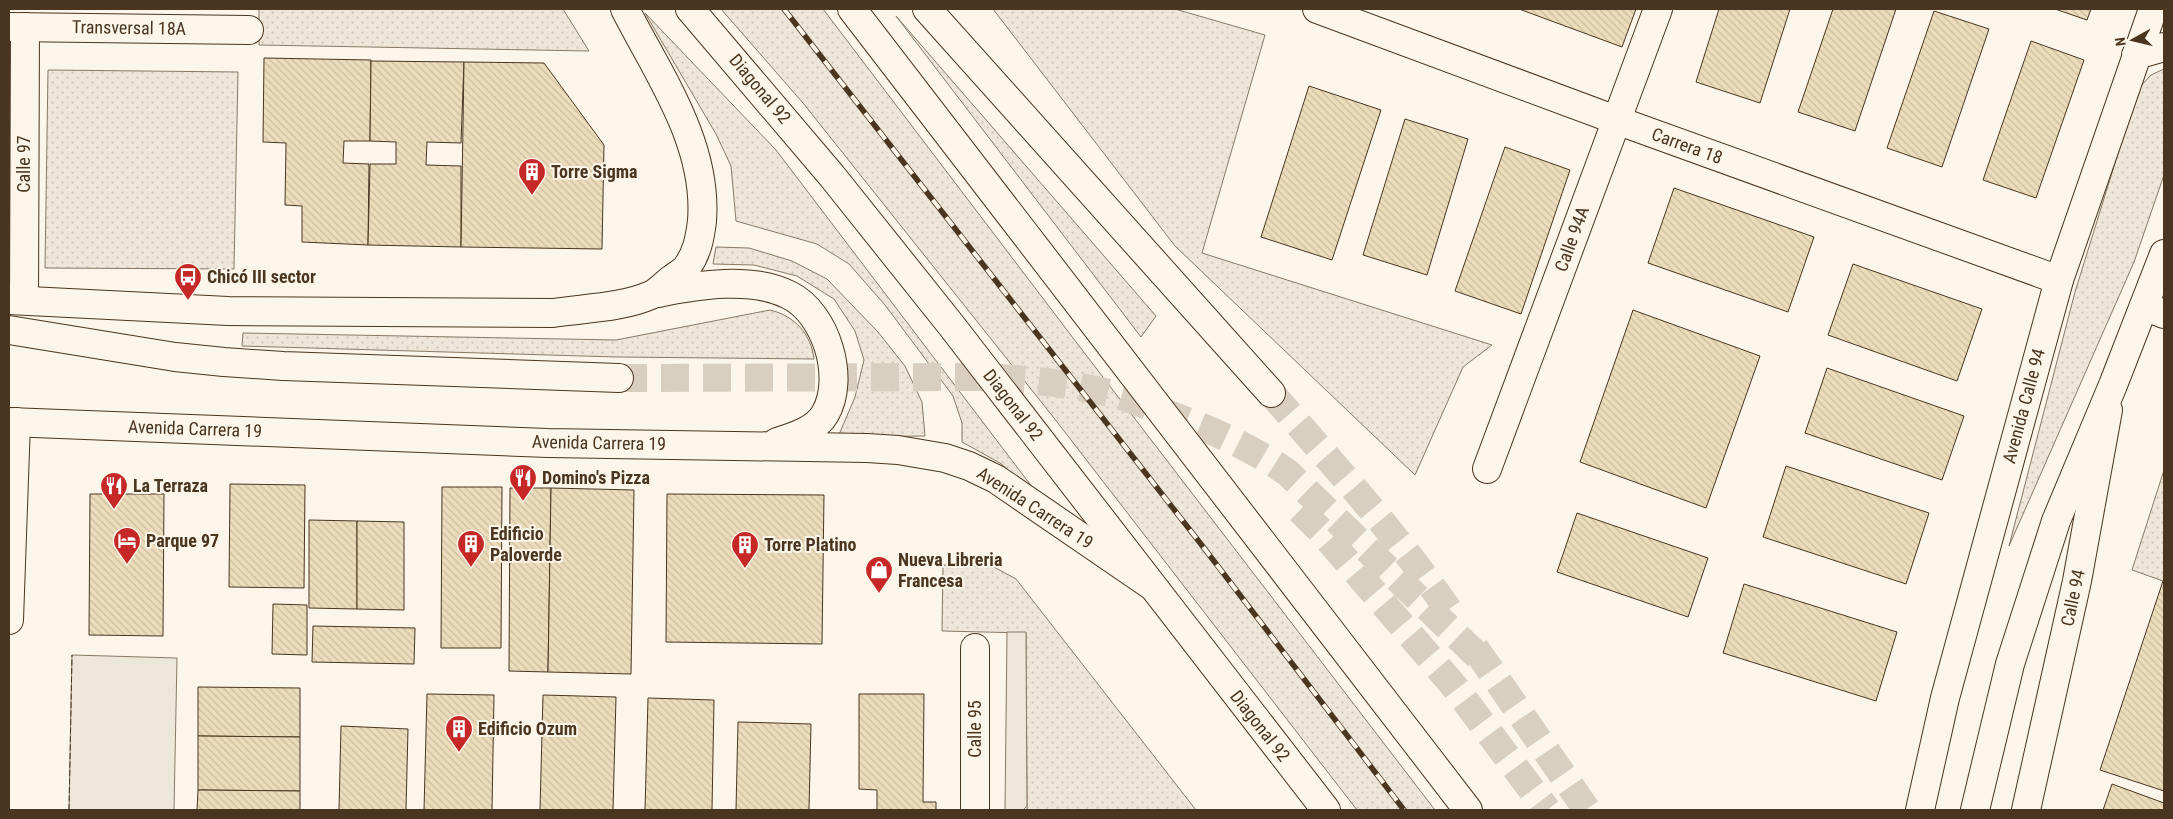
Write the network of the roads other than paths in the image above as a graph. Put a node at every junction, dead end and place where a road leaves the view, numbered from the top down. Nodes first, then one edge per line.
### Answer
1 (625, 9) edge
2 (690, 9) edge
3 (852, 9) edge
4 (927, 9) edge
5 (1317, 9) edge
6 (1658, 9) edge
7 (2153, 9) edge
8 (17, 27) edge
9 (249, 30) dead end
10 (2164, 47) edge
11 (2136, 55) junction
12 (1616, 120) junction
13 (2164, 254) edge
14 (2059, 280) junction
15 (652, 294) junction
16 (16, 300) edge
17 (2154, 310) edge
18 (9, 330) edge
19 (619, 378) tunnel mouth
20 (2113, 385) junction
21 (1271, 393) tunnel mouth
22 (12, 422) edge
23 (763, 445) junction
24 (1487, 469) dead end
25 (1152, 586) junction
26 (9, 620) edge
27 (975, 648) dead end
28 (1232, 690) junction
29 (975, 810) edge
30 (1302, 810) edge
31 (1326, 810) edge
32 (1468, 810) edge
33 (1920, 810) edge
34 (1974, 810) edge
35 (2026, 810) edge

1 - 15 main road
2 - 25 main road, Diagonal 92
3 - 32 main road
4 - 21 main road
5 - 12 main road, Carrera 18
6 - 12 main road, Calle 94A
7 - 11 main road, Avenida Calle 94
8 - 9 main road, Transversal 18A
8 - 16 main road, Calle 97
10 - 11 main road
11 - 14 main road, Avenida Calle 94
12 - 14 main road, Carrera 18
12 - 24 main road, Calle 94A
13 - 17 main road
14 - 33 main road, Avenida Calle 94
15 - 16 main road
15 - 23 main road
17 - 20 main road
18 - 19 main road
20 - 34 main road
20 - 35 main road, Calle 94
22 - 23 main road, Avenida Carrera 19
22 - 26 main road
23 - 25 main road, Avenida Carrera 19
25 - 28 main road, Diagonal 92
27 - 29 main road, Calle 95
28 - 30 main road
28 - 31 main road, Diagonal 92

